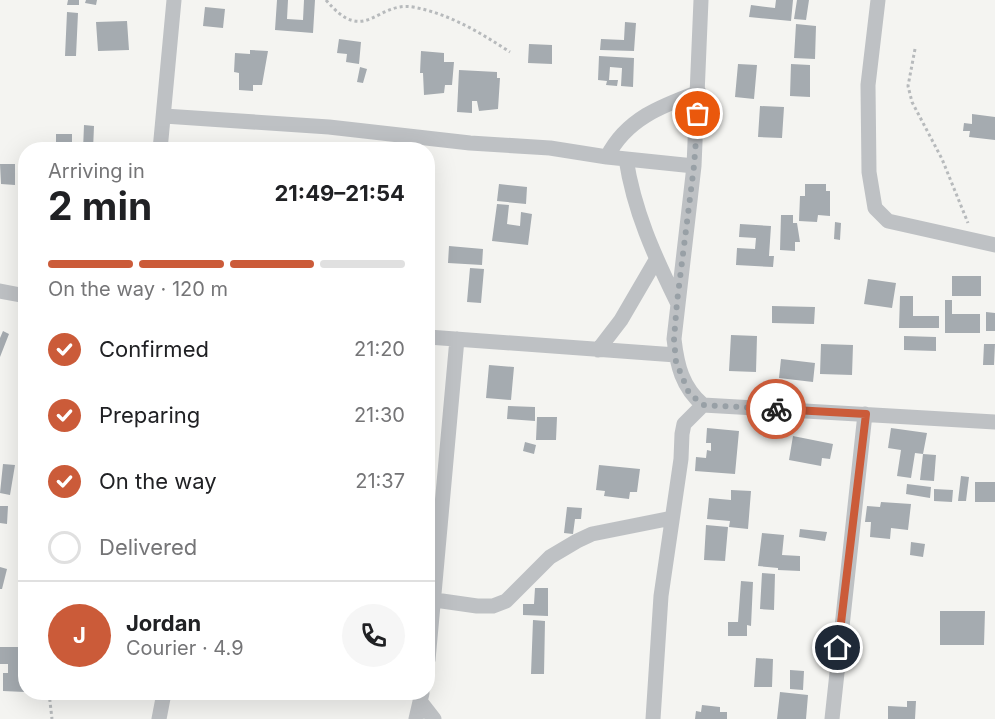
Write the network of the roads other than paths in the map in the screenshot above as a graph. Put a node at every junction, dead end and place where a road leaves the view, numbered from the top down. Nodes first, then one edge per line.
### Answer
1 (174, 0) edge
2 (701, 0) edge
3 (878, 0) edge
4 (699, 92) junction
5 (164, 116) junction
6 (161, 142) edge
7 (607, 157) junction
8 (626, 159) junction
9 (694, 166) junction
10 (995, 245) edge
11 (656, 260) junction
12 (0, 291) edge
13 (18, 294) edge
14 (677, 302) junction
15 (435, 337) edge
16 (458, 339) junction
17 (598, 350) junction
18 (676, 355) junction
19 (703, 405) junction
20 (866, 414) junction
21 (995, 422) edge
22 (672, 519) junction
23 (435, 558) edge
24 (435, 601) edge
25 (163, 700) edge
26 (420, 700) edge
27 (423, 700) edge
28 (159, 719) edge
29 (416, 719) edge
30 (434, 719) edge
31 (653, 719) edge
32 (832, 719) edge

1 - 5 street
2 - 4 street
3 - 10 street
4 - 7 street
4 - 9 street
5 - 6 street
5 - 7 street
7 - 8 street
8 - 9 street
8 - 11 street
9 - 14 street
11 - 14 street
11 - 17 street
12 - 13 street
14 - 18 street
15 - 16 street
16 - 17 street
16 - 23 street
17 - 18 street
18 - 19 street
19 - 20 street
19 - 22 street
20 - 21 street
20 - 32 street
22 - 24 street
22 - 31 street
25 - 28 street
26 - 29 street
27 - 30 street

